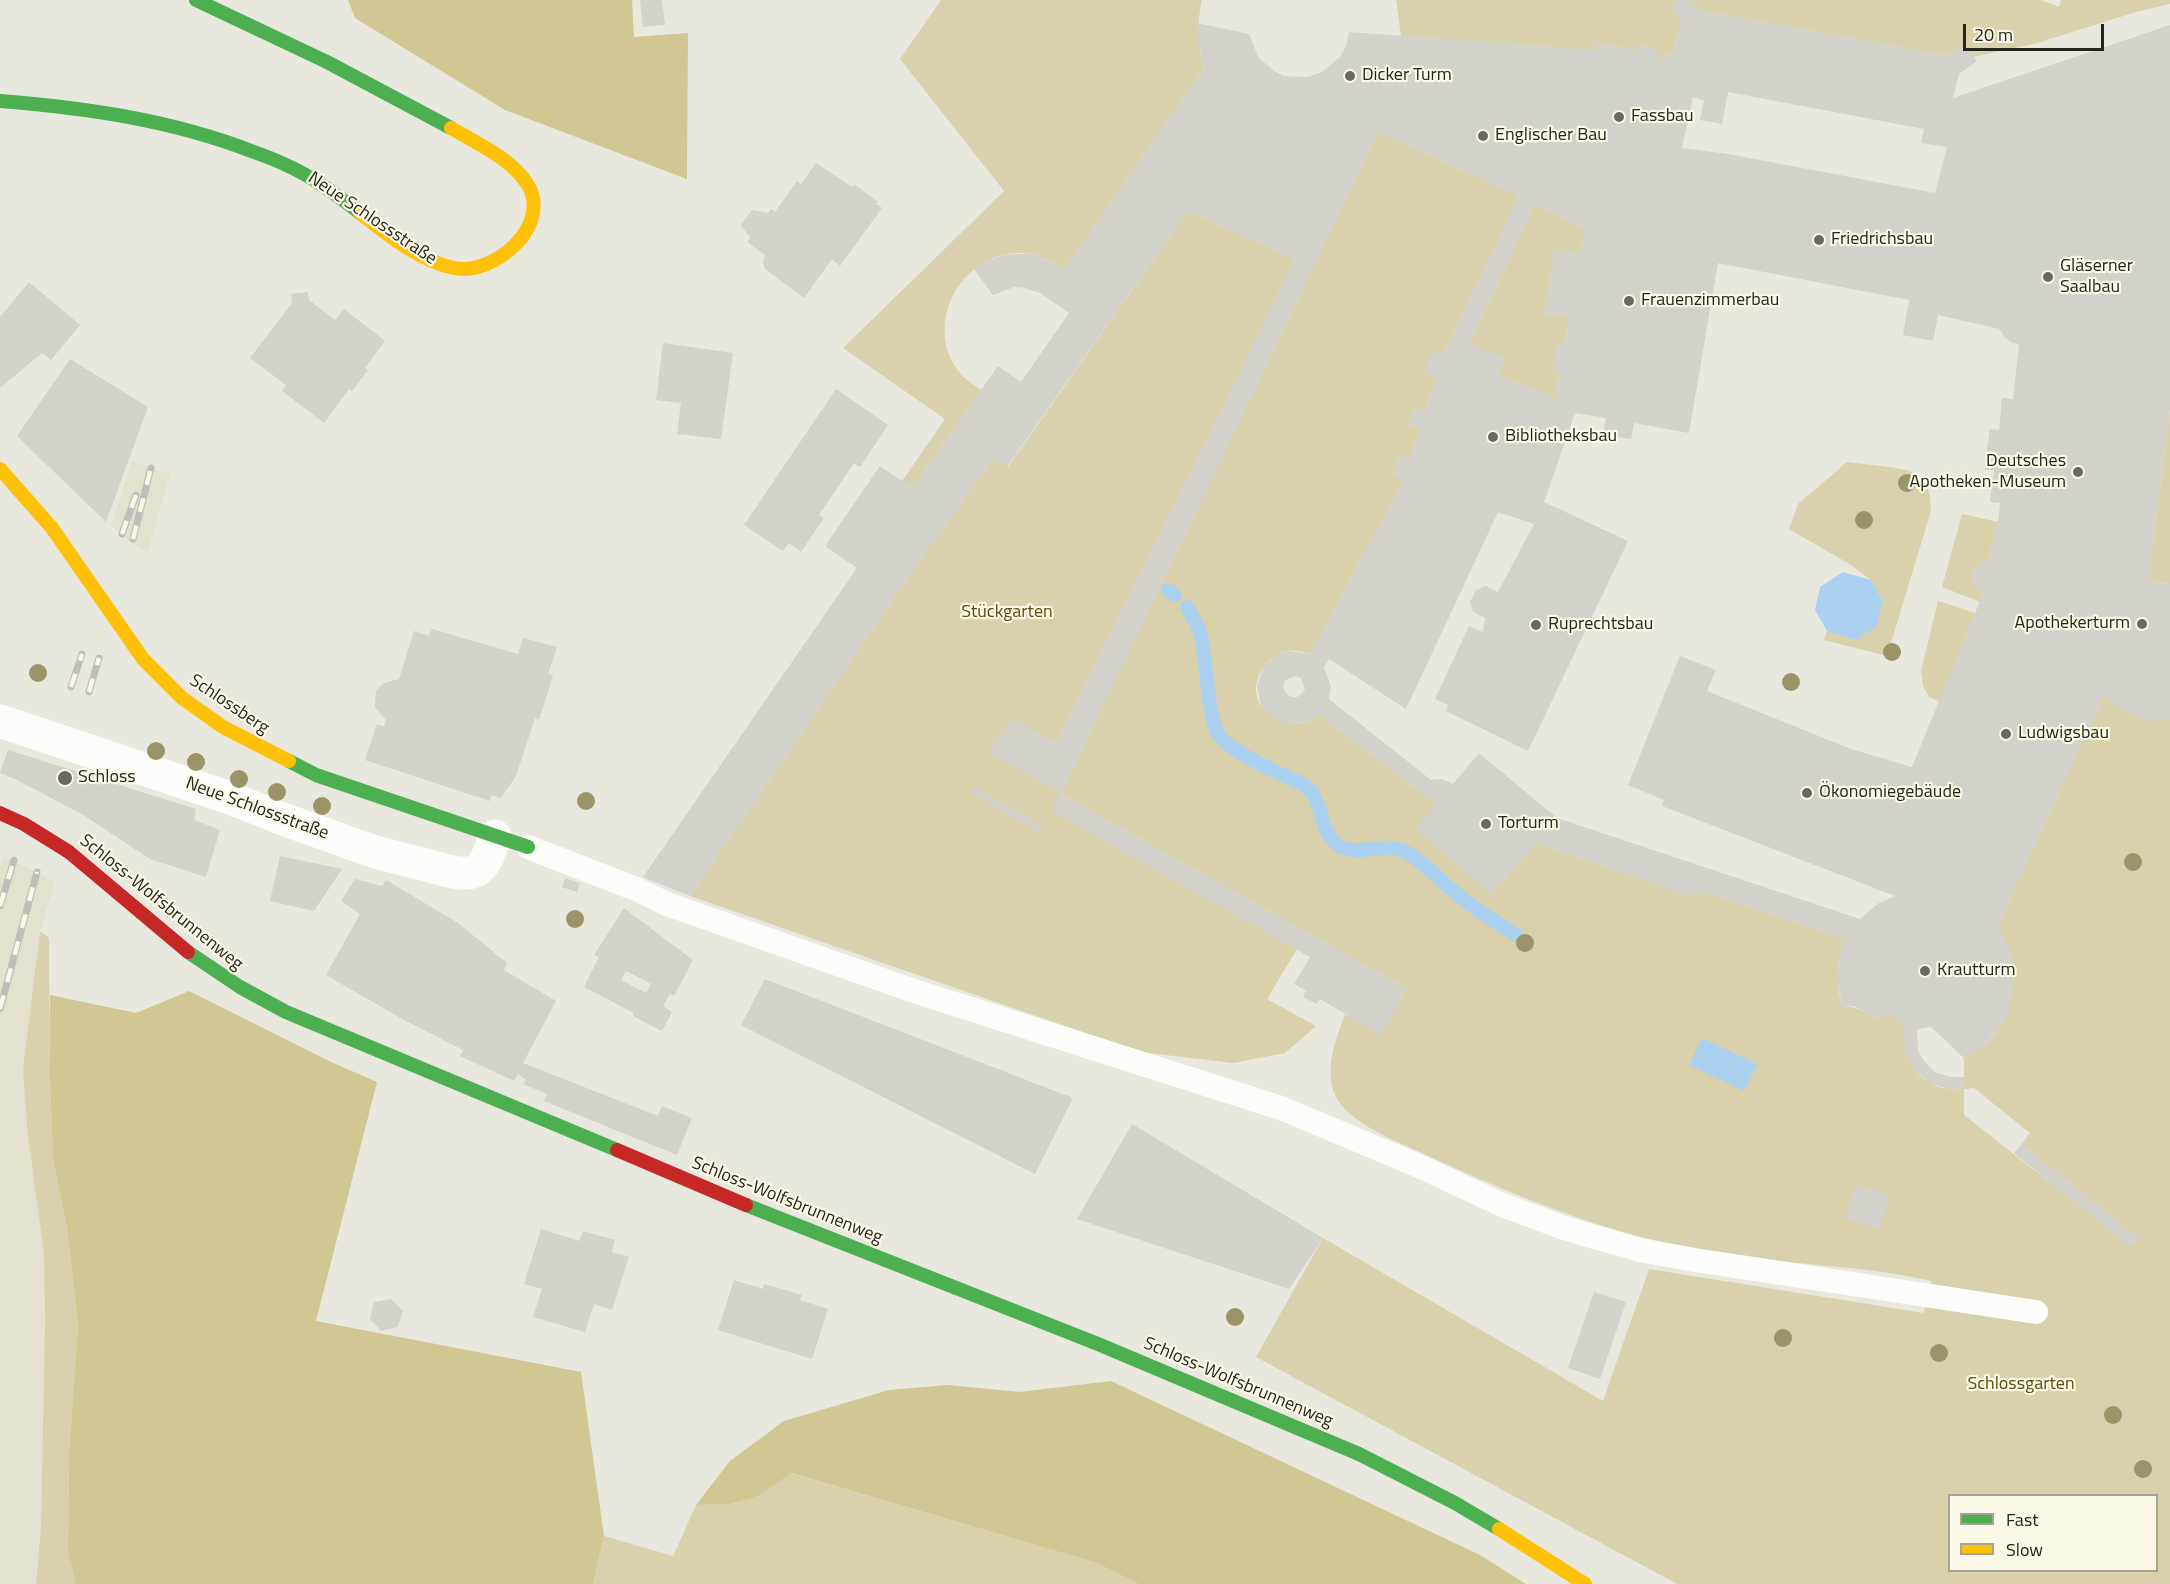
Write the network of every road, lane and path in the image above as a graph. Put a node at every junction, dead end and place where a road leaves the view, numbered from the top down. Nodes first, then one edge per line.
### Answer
1 (196, 0) edge
2 (0, 101) edge
3 (0, 469) edge
4 (0, 721) edge
5 (0, 813) edge
6 (495, 836) junction
7 (528, 847) joint
8 (2036, 1312) dead end
9 (1585, 1584) edge

1 - 2 street, Neue Schlossstraße
3 - 6 street, Schlossberg
4 - 6 street, Neue Schlossstraße
5 - 9 street, Schloss-Wolfsbrunnenweg
6 - 7 street, Schlossberg
7 - 8 lane

